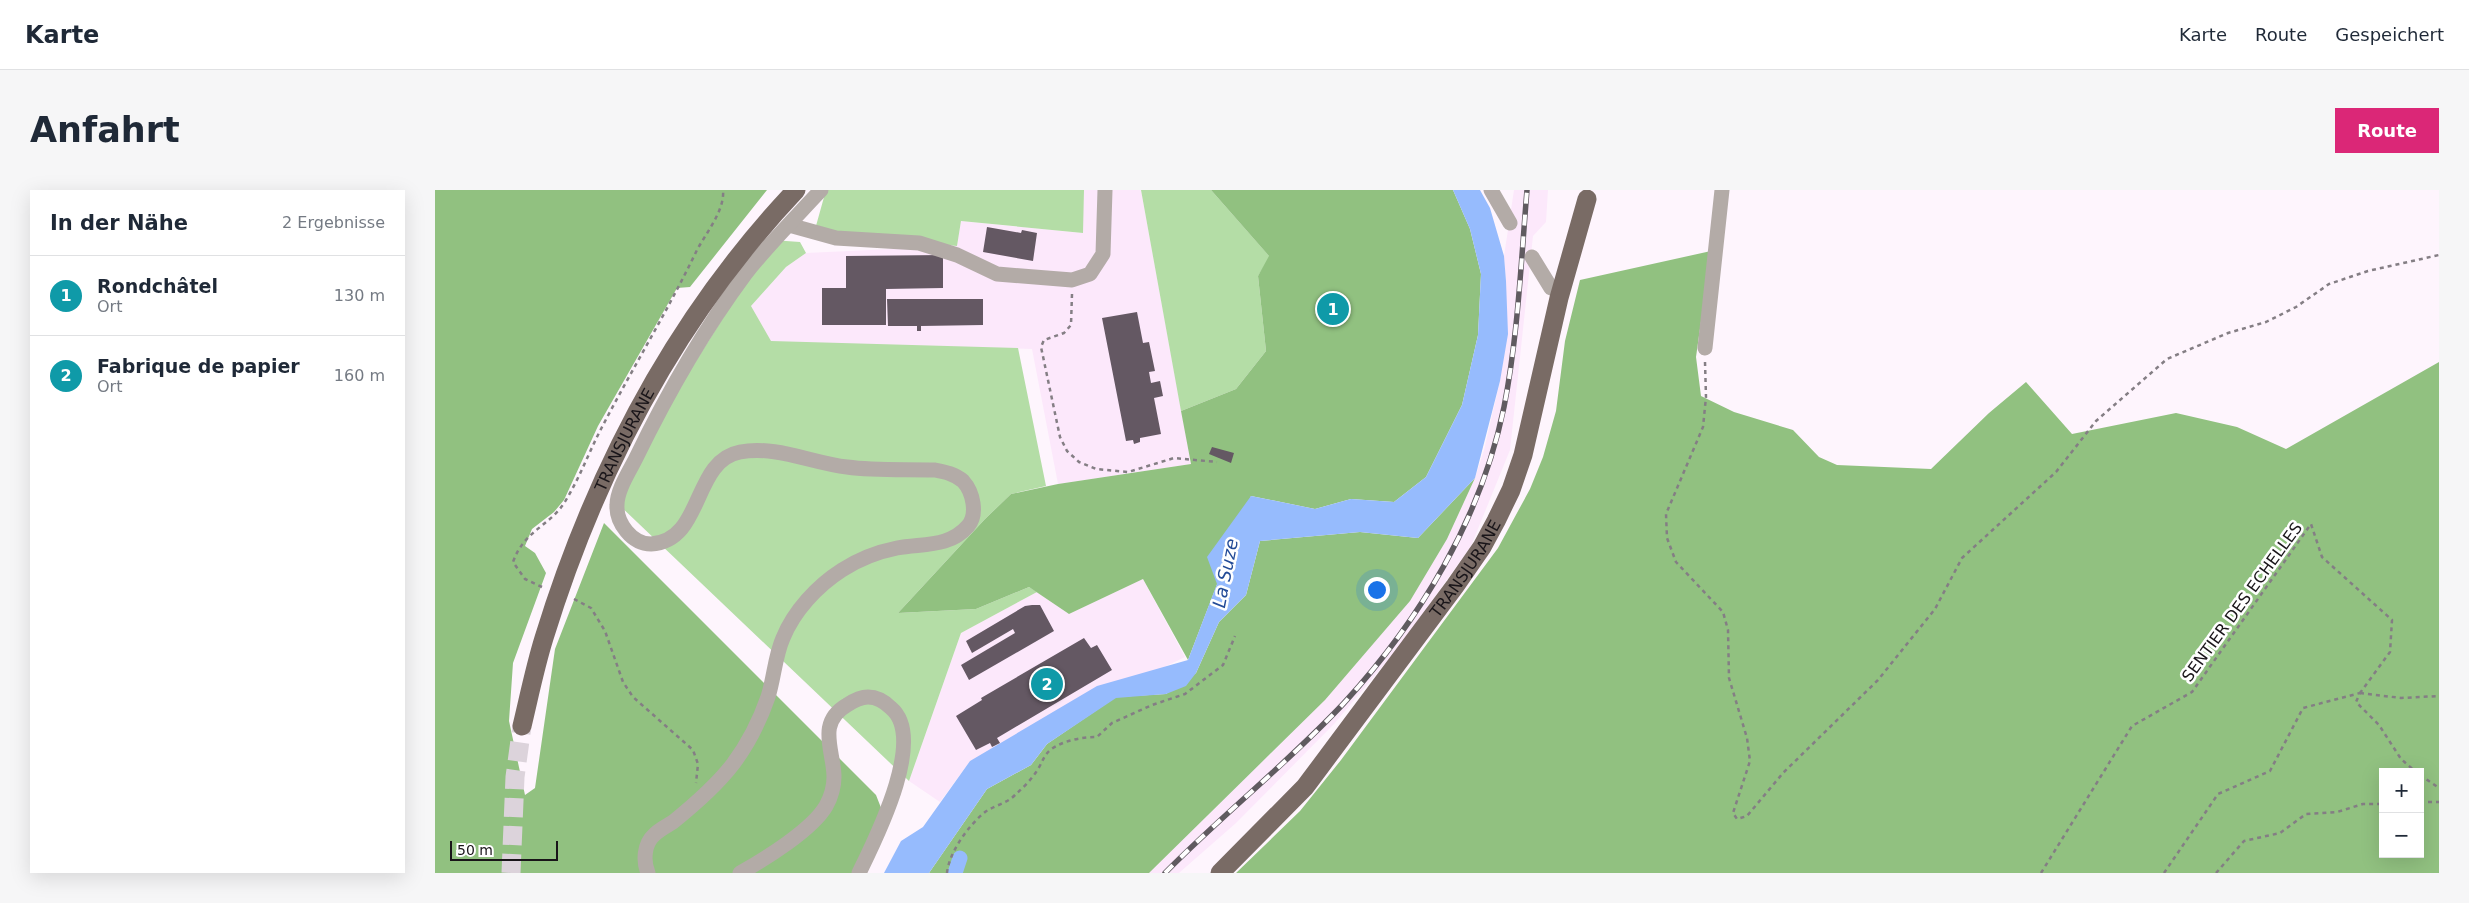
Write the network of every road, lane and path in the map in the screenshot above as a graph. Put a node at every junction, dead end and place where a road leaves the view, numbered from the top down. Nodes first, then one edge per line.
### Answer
1 (723, 190) edge
2 (796, 190) edge
3 (821, 190) edge
4 (1105, 190) edge
5 (1491, 190) edge
6 (1722, 190) edge
7 (1587, 199) dead end
8 (1510, 223) dead end
9 (789, 225) junction
10 (2439, 255) edge
11 (1532, 257) dead end
12 (1072, 280) junction
13 (1551, 288) dead end
14 (1705, 348) joint
15 (1217, 462) dead end
16 (542, 587) dead end
17 (570, 597) dead end
18 (1235, 636) dead end
19 (2360, 693) junction
20 (2439, 696) edge
21 (522, 726) tunnel mouth
22 (2411, 768) edge
23 (2424, 778) edge
24 (2439, 788) edge
25 (2424, 802) edge
26 (2439, 802) edge
27 (2379, 804) edge
28 (693, 805) junction
29 (648, 873) edge
30 (740, 873) edge
31 (859, 873) edge
32 (947, 873) edge
33 (1220, 873) edge
34 (2041, 873) edge
35 (2163, 873) edge
36 (2216, 873) edge

1 - 16 path
2 - 21 main road, TRANSJURANE
3 - 9 street
4 - 12 street
5 - 8 street
6 - 14 street
7 - 33 main road, TRANSJURANE
9 - 12 street
9 - 28 street
10 - 14 path
11 - 13 street
12 - 15 path
17 - 28 path
18 - 32 path
19 - 20 path
19 - 22 path
19 - 34 path, SENTIER DES ECHELLES
19 - 35 path
23 - 24 path
25 - 26 path
27 - 36 path
28 - 29 street
30 - 31 street

